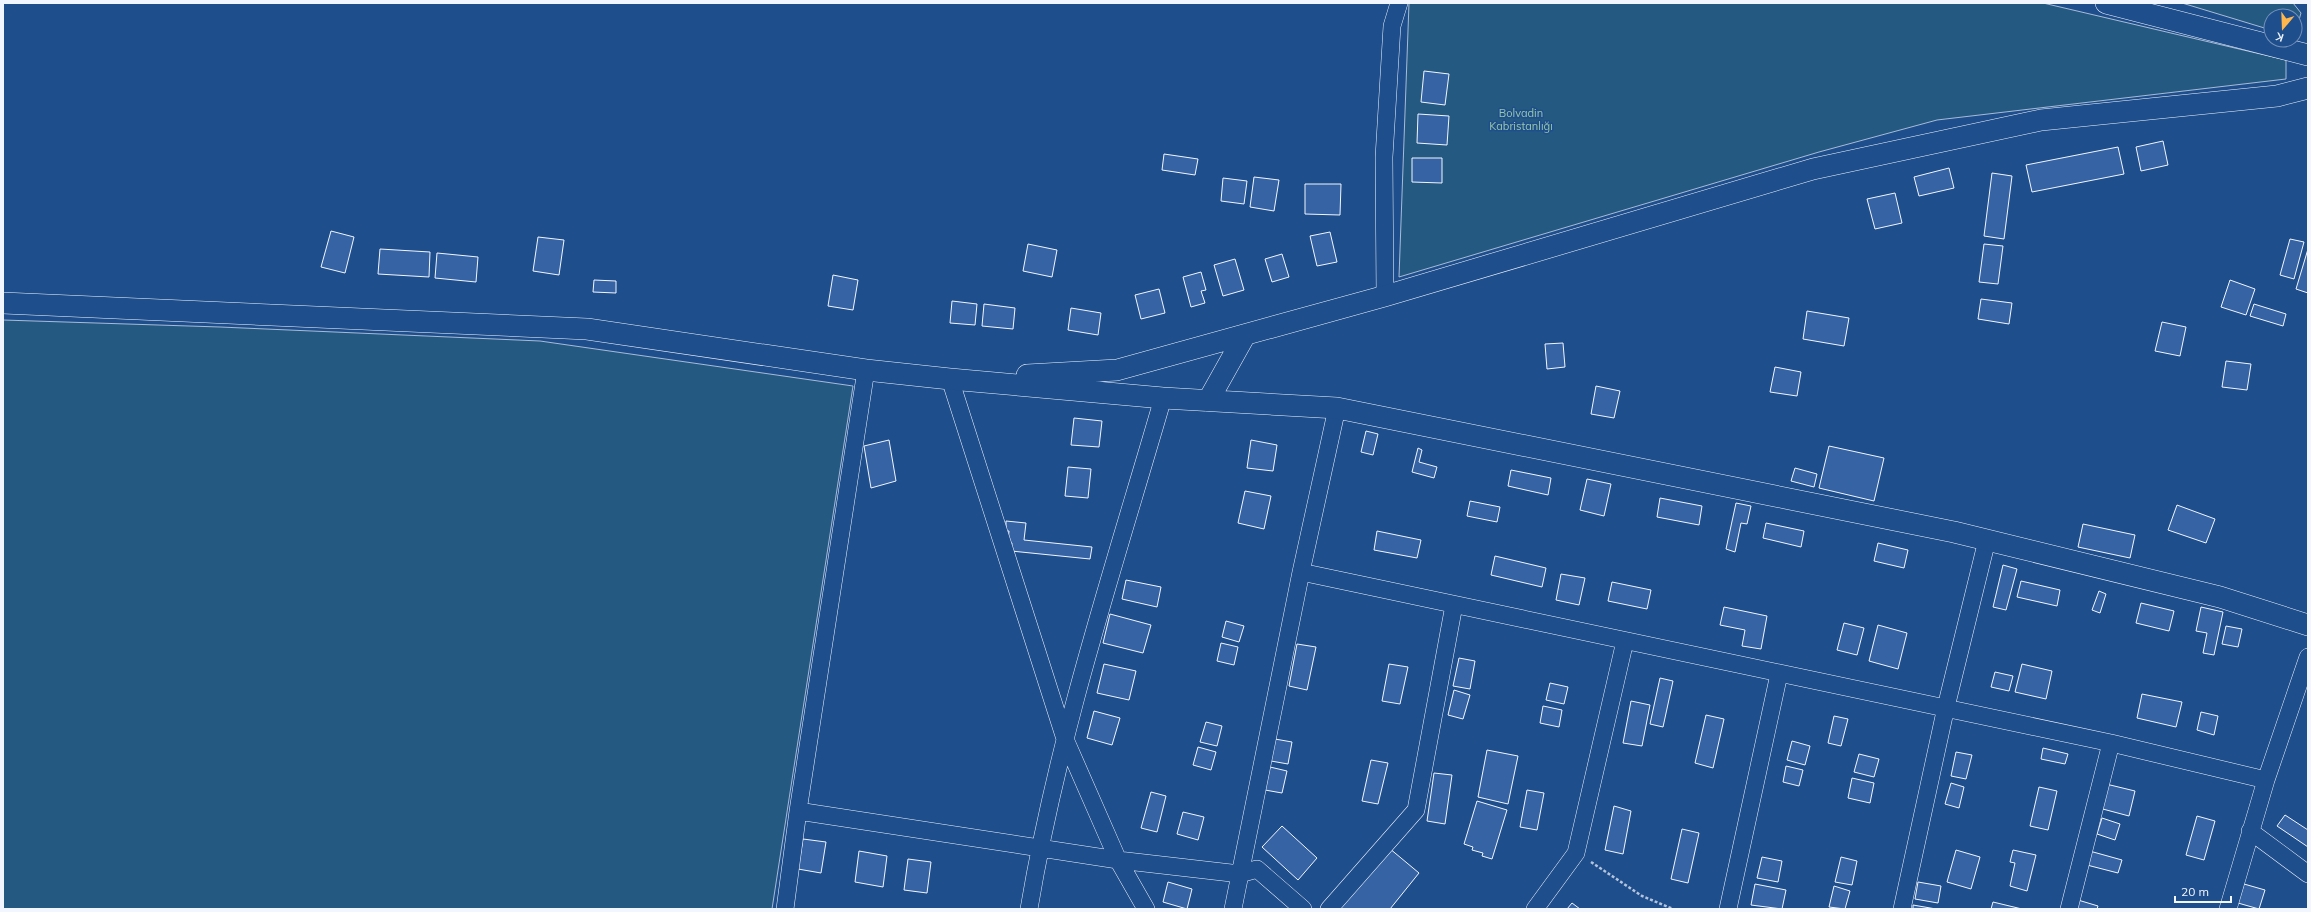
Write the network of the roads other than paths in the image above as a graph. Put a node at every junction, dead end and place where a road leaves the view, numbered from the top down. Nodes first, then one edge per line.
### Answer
1 (1399, 3) edge
2 (2106, 3) edge
3 (2308, 55) edge
4 (2308, 88) edge
5 (1385, 296) junction
6 (3, 303) edge
7 (1245, 335) junction
8 (866, 370) junction
9 (950, 380) junction
10 (1163, 398) junction
11 (1208, 401) junction
12 (1337, 408) junction
13 (1987, 540) junction
14 (1301, 572) junction
15 (1454, 605) junction
16 (2308, 625) edge
17 (1625, 641) junction
18 (2308, 657) edge
19 (1779, 674) junction
20 (1946, 707) junction
21 (1065, 739) junction
22 (2111, 743) junction
23 (2266, 780) junction
24 (798, 811) junction
25 (2250, 830) junction
26 (1039, 847) junction
27 (1118, 860) junction
28 (1240, 874) junction
29 (2308, 874) edge
30 (785, 909) edge
31 (1028, 909) edge
32 (1146, 909) edge
33 (1232, 909) edge
34 (1303, 909) edge
35 (1329, 909) edge
36 (1535, 909) edge
37 (1728, 909) edge
38 (1902, 909) edge
39 (2069, 909) edge
40 (2228, 909) edge

1 - 5 street
2 - 3 street
4 - 5 street
5 - 7 street
6 - 8 street
7 - 9 street
7 - 11 street
8 - 9 street
8 - 24 street
9 - 10 street
9 - 21 street
10 - 11 street
10 - 21 street
11 - 12 street
12 - 13 street
12 - 14 street
13 - 16 street
13 - 20 street
14 - 15 street
14 - 28 street
15 - 17 street
15 - 35 street
17 - 19 street
17 - 36 street
18 - 23 street
19 - 20 street
19 - 37 street
20 - 22 street
20 - 38 street
21 - 26 street
21 - 27 street
22 - 23 street
22 - 39 street
23 - 25 street
24 - 26 street
24 - 30 street
25 - 29 street
25 - 40 street
26 - 27 street
26 - 31 street
27 - 28 street
27 - 32 street
28 - 33 street
28 - 34 street

